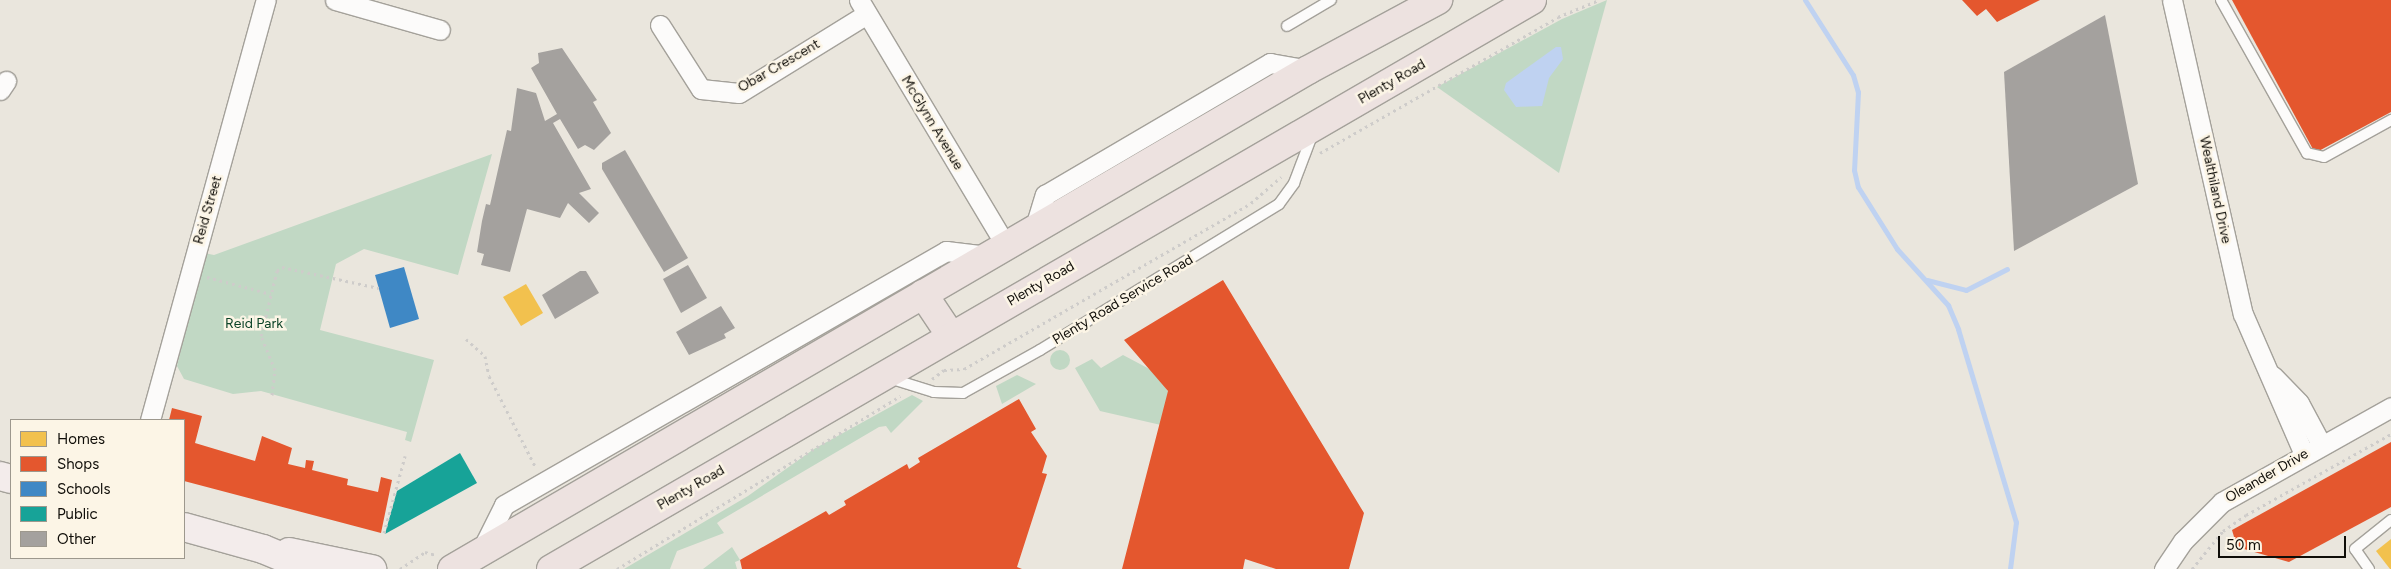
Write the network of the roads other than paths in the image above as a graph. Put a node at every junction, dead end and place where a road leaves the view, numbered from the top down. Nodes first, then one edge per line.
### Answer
1 (266, 0) edge
2 (335, 0) edge
3 (1332, 0) edge
4 (1438, 0) edge
5 (1532, 0) edge
6 (2172, 0) edge
7 (2220, 0) edge
8 (863, 7) edge
9 (660, 25) dead end
10 (1287, 26) dead end
11 (440, 30) dead end
12 (2391, 120) edge
13 (1315, 128) junction
14 (997, 251) junction
15 (923, 294) junction
16 (951, 336) junction
17 (882, 376) junction
18 (2272, 376) junction
19 (771, 383) junction
20 (716, 384) junction
21 (2391, 407) edge
22 (150, 419) edge
23 (2321, 444) junction
24 (2304, 454) junction
25 (2391, 520) edge
26 (185, 527) edge
27 (263, 549) junction
28 (481, 551) junction
29 (579, 560) edge
30 (311, 569) edge
31 (372, 569) edge
32 (452, 569) edge
33 (551, 569) edge
34 (2164, 569) edge
35 (2368, 569) edge

1 - 22 street, Reid Street
2 - 11 street
3 - 10 lane
4 - 14 highway
5 - 13 highway, Plenty Road
6 - 18 street, Wealthiland Drive
7 - 12 lane
8 - 9 street, Obar Crescent
8 - 14 street, McGlynn Avenue
13 - 16 highway, Plenty Road
13 - 17 lane, Plenty Road Service Road
14 - 15 highway
14 - 20 street
15 - 16 highway
15 - 19 highway
16 - 17 highway, Plenty Road
17 - 29 highway, Plenty Road
18 - 23 street, Wealthiland Drive
18 - 24 street, Wealthiland Drive
19 - 20 street
19 - 28 highway
20 - 28 street
21 - 23 street, Oleander Drive
23 - 24 street, Oleander Drive
24 - 34 street, Oleander Drive
25 - 35 lane
26 - 27 main road
27 - 30 main road
27 - 31 main road
28 - 32 highway
29 - 33 highway, Plenty Road

